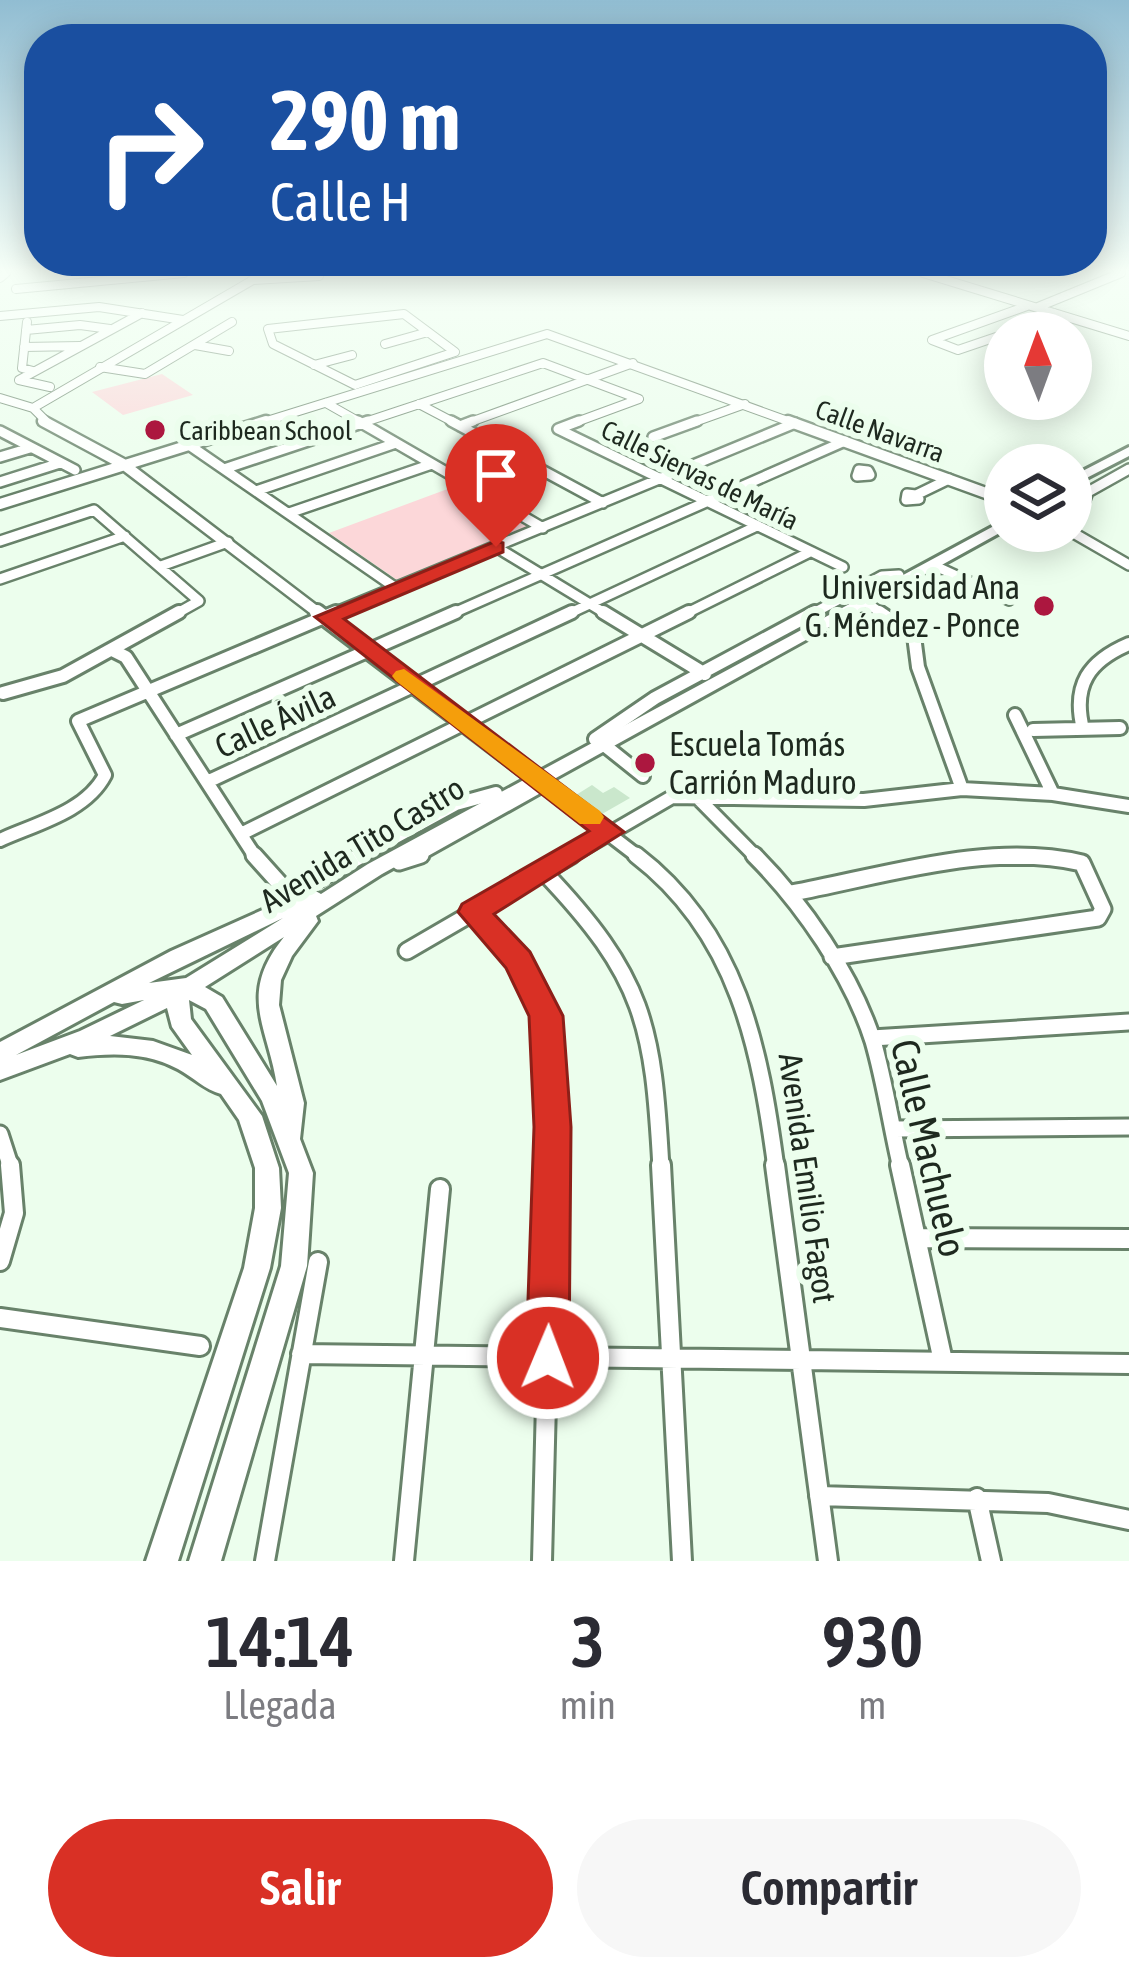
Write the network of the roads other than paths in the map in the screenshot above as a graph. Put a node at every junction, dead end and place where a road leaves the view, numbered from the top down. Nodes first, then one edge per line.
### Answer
1 (81, 346) joint
2 (137, 346) edge
3 (193, 346) edge
4 (199, 346) edge
5 (277, 346) edge
6 (447, 346) edge
7 (504, 346) edge
8 (582, 346) edge
9 (938, 346) edge
10 (977, 346) edge
11 (25, 347) joint
12 (229, 351) dead end
13 (352, 355) dead end
14 (633, 363) junction
15 (314, 365) junction
16 (100, 367) junction
17 (33, 371) junction
18 (402, 374) junction
19 (591, 380) junction
20 (50, 387) dead end
21 (0, 398) edge
22 (326, 403) junction
23 (419, 404) junction
24 (745, 404) junction
25 (33, 408) junction
26 (362, 423) junction
27 (795, 423) junction
28 (460, 426) junction
29 (0, 432) edge
30 (653, 437) dead end
31 (845, 441) junction
32 (396, 443) junction
33 (189, 445) junction
34 (30, 448) junction
35 (1129, 451) edge
36 (0, 457) edge
37 (895, 459) junction
38 (61, 463) junction
39 (124, 464) junction
40 (432, 464) junction
41 (1129, 464) edge
42 (224, 469) junction
43 (75, 470) dead end
44 (868, 471) dead end
45 (1092, 473) edge
46 (1092, 478) edge
47 (660, 479) junction
48 (949, 479) junction
49 (0, 482) edge
50 (1092, 489) edge
51 (256, 491) junction
52 (984, 492) edge
53 (916, 495) dead end
54 (604, 502) junction
55 (707, 502) junction
56 (0, 504) edge
57 (289, 514) junction
58 (757, 526) junction
59 (543, 528) junction
60 (984, 532) edge
61 (984, 534) edge
62 (125, 536) junction
63 (224, 539) junction
64 (0, 541) edge
65 (496, 547) junction
66 (1092, 547) edge
67 (810, 551) junction
68 (158, 563) junction
69 (933, 565) junction
70 (1129, 565) edge
71 (843, 567) dead end
72 (541, 575) junction
73 (0, 579) edge
74 (396, 588) junction
75 (858, 595) junction
76 (1009, 600) dead end
77 (589, 604) junction
78 (327, 617) junction
79 (641, 636) junction
80 (1129, 644) edge
81 (112, 650) junction
82 (370, 650) junction
83 (713, 676) junction
84 (416, 685) junction
85 (148, 692) junction
86 (3, 693) edge
87 (1015, 716) dead end
88 (466, 723) junction
89 (1120, 728) dead end
90 (1083, 729) junction
91 (1033, 730) dead end
92 (176, 735) junction
93 (599, 742) junction
94 (643, 776) dead end
95 (537, 779) junction
96 (207, 782) junction
97 (962, 789) junction
98 (694, 794) junction
99 (1053, 794) junction
100 (1129, 806) edge
101 (610, 832) junction
102 (241, 834) junction
103 (0, 840) edge
104 (543, 871) junction
105 (792, 893) junction
106 (294, 900) junction
107 (324, 902) junction
108 (473, 912) junction
109 (407, 951) dead end
110 (832, 957) junction
111 (183, 991) junction
112 (1129, 1022) edge
113 (52, 1025) junction
114 (872, 1038) junction
115 (0, 1053) edge
116 (44, 1054) junction
117 (0, 1071) edge
118 (239, 1096) junction
119 (1129, 1127) edge
120 (894, 1129) junction
121 (0, 1134) edge
122 (290, 1134) junction
123 (440, 1189) dead end
124 (916, 1238) junction
125 (1129, 1240) edge
126 (0, 1261) edge
127 (318, 1262) dead end
128 (0, 1318) edge
129 (200, 1346) dead end
130 (301, 1354) junction
131 (424, 1356) junction
132 (548, 1358) junction
133 (671, 1359) junction
134 (801, 1360) junction
135 (943, 1361) junction
136 (1129, 1364) edge
137 (819, 1496) junction
138 (977, 1498) junction
139 (1129, 1520) edge
140 (162, 1561) edge
141 (205, 1561) edge
142 (265, 1561) edge
143 (404, 1561) edge
144 (542, 1561) edge
145 (682, 1561) edge
146 (828, 1561) edge
147 (991, 1561) edge

1 - 11 street
1 - 17 street
2 - 16 street
3 - 16 street
4 - 12 street
5 - 15 street
6 - 18 street
7 - 18 street, Calle Navarra
8 - 14 street, Calle Navarra
9 - 10 street
11 - 17 street
13 - 15 street
14 - 19 street
14 - 24 street, Calle Navarra
15 - 18 street
16 - 25 street
17 - 20 street
18 - 22 street, Calle Navarra
19 - 23 street, Calle Siervas de María
19 - 28 street
19 - 47 street, Calle Siervas de María
21 - 25 street, Avenida Emilio Fagot
22 - 26 street
22 - 33 street, Calle Navarra
23 - 26 street, Calle Siervas de María
23 - 28 street
24 - 27 street, Calle Navarra
24 - 30 street
25 - 39 street, Avenida Emilio Fagot
26 - 32 street
26 - 42 street, Calle Siervas de María
27 - 31 street, Calle Navarra
27 - 47 street
28 - 54 street
29 - 34 street
31 - 37 street, Calle Navarra
31 - 55 street
32 - 40 street
32 - 51 street
33 - 39 street, Calle Navarra
33 - 42 street
34 - 36 street
34 - 38 street
35 - 45 main road
37 - 44 street
37 - 48 street, Calle Navarra
38 - 43 street
38 - 49 street
39 - 56 street, Calle Navarra
39 - 63 street, Avenida Emilio Fagot
40 - 57 street
40 - 59 street
41 - 46 main road
41 - 50 street
42 - 51 street
47 - 54 street
47 - 55 street, Calle Siervas de María
48 - 52 street, Calle Navarra
48 - 53 street
51 - 57 street
54 - 59 street
55 - 58 street, Calle Siervas de María
55 - 72 street
57 - 74 street
58 - 67 street, Calle Siervas de María
58 - 77 street, Calle Ávila
59 - 65 street
60 - 75 main road, Avenida Tito Castro
61 - 69 main road, Avenida Tito Castro
62 - 64 street
62 - 68 street
62 - 73 street
63 - 68 street
63 - 78 street, Avenida Emilio Fagot
65 - 72 street
65 - 74 street
66 - 70 street
67 - 71 street, Calle Siervas de María
67 - 79 street
68 - 81 street
69 - 75 main road, Avenida Tito Castro
69 - 76 street
72 - 77 street
72 - 82 street
74 - 78 street
75 - 83 main road, Avenida Tito Castro
75 - 97 street
77 - 79 street
77 - 84 street, Calle Ávila
78 - 82 street, Avenida Emilio Fagot
78 - 85 street
79 - 83 street
79 - 88 street
80 - 90 street
81 - 85 street
81 - 86 street
82 - 84 street, Avenida Emilio Fagot
82 - 92 street
83 - 93 main road, Avenida Tito Castro
83 - 93 street
84 - 88 street, Avenida Emilio Fagot
84 - 96 street, Calle Ávila
85 - 92 street
85 - 103 street
87 - 99 street
88 - 95 street, Avenida Emilio Fagot
88 - 102 street
89 - 90 street
90 - 91 street
92 - 96 street
93 - 94 street
93 - 95 main road, Avenida Tito Castro
95 - 101 street, Avenida Emilio Fagot
95 - 106 main road, Avenida Tito Castro
95 - 107 main road, Avenida Tito Castro
96 - 102 street
97 - 98 street
97 - 99 street
98 - 101 street
98 - 105 street, Calle Machuelo
99 - 100 street
101 - 104 street
101 - 134 street, Avenida Emilio Fagot
102 - 106 street
104 - 108 street
104 - 133 street
105 - 110 street, Calle Machuelo
105 - 110 street
106 - 111 main road
106 - 113 main road, Avenida Tito Castro
107 - 111 main road, Avenida Tito Castro
107 - 122 main road
108 - 109 street
108 - 132 street
110 - 114 street, Calle Machuelo
111 - 113 main road
111 - 116 main road, Avenida Tito Castro
111 - 118 main road
111 - 122 main road
112 - 114 street
113 - 115 main road, Avenida Tito Castro
114 - 120 street, Calle Machuelo
116 - 117 main road, Avenida Tito Castro
116 - 118 main road
118 - 140 main road
119 - 120 street
120 - 124 street, Calle Machuelo
121 - 126 street
122 - 141 main road
123 - 131 street
124 - 125 street
124 - 135 street, Calle Machuelo
127 - 130 street
128 - 129 street
130 - 131 street
130 - 142 street
131 - 132 street
131 - 143 street
132 - 133 street
132 - 144 street
133 - 134 street
133 - 145 street
134 - 135 street
134 - 137 street, Avenida Emilio Fagot
135 - 136 street
137 - 138 street
137 - 146 street, Avenida Emilio Fagot
138 - 139 street
138 - 147 street

